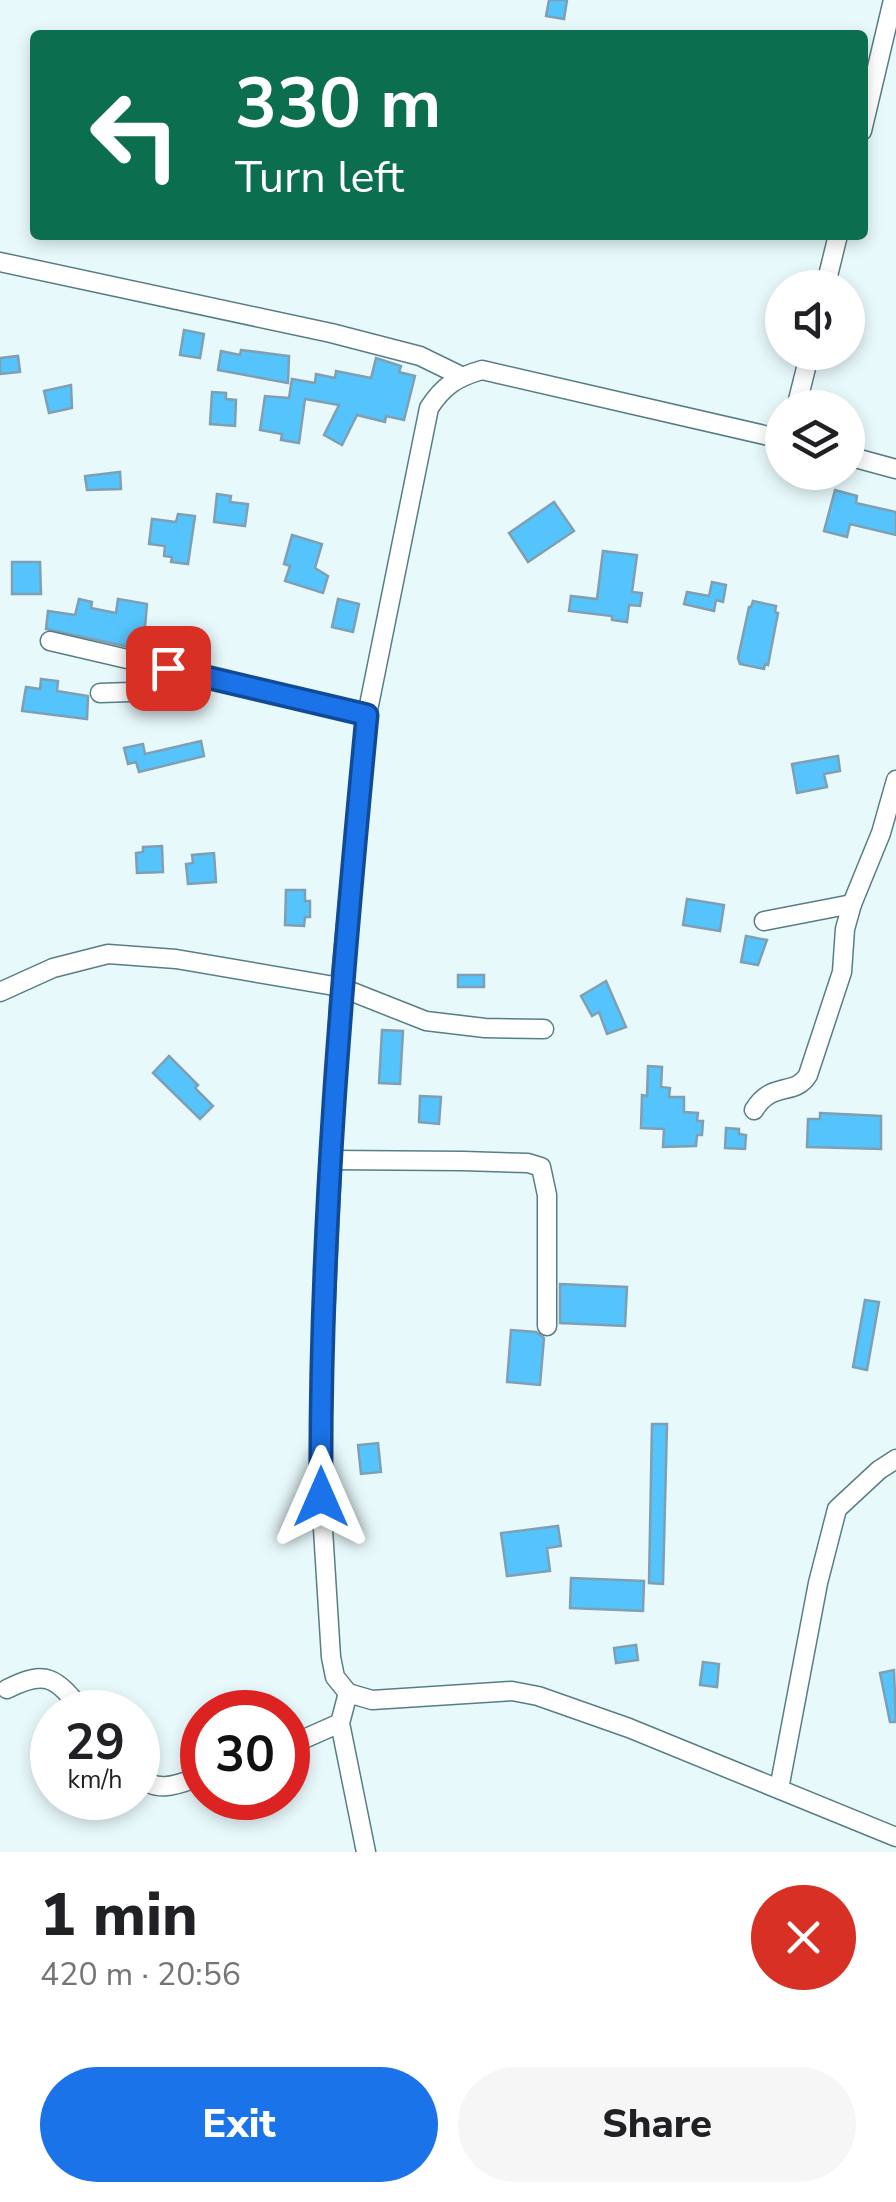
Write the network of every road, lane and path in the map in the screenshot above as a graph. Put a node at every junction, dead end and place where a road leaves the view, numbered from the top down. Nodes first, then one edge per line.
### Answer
1 (893, 0) edge
2 (868, 106) edge
3 (837, 240) edge
4 (0, 262) edge
5 (830, 270) edge
6 (461, 376) junction
7 (765, 435) edge
8 (865, 461) edge
9 (896, 469) edge
10 (50, 641) dead end
11 (168, 668) junction
12 (100, 692) dead end
13 (367, 715) junction
14 (896, 780) edge
15 (852, 904) junction
16 (764, 921) dead end
17 (340, 987) junction
18 (0, 992) edge
19 (544, 1029) dead end
20 (754, 1110) dead end
21 (330, 1160) junction
22 (547, 1326) dead end
23 (896, 1459) edge
24 (6, 1689) dead end
25 (61, 1690) edge
26 (348, 1693) junction
27 (340, 1723) junction
28 (310, 1736) edge
29 (779, 1789) junction
30 (896, 1837) edge
31 (366, 1852) edge

1 - 2 street
3 - 5 street
4 - 6 street
6 - 7 street
6 - 13 street
8 - 9 street
10 - 11 street
11 - 12 street
11 - 13 street
13 - 17 street
14 - 15 street
15 - 16 street
15 - 20 street
17 - 18 street
17 - 19 street
17 - 21 street
21 - 22 street
21 - 26 street
23 - 29 street
24 - 25 street
26 - 27 street
26 - 29 street
27 - 28 street
27 - 31 street
29 - 30 street

